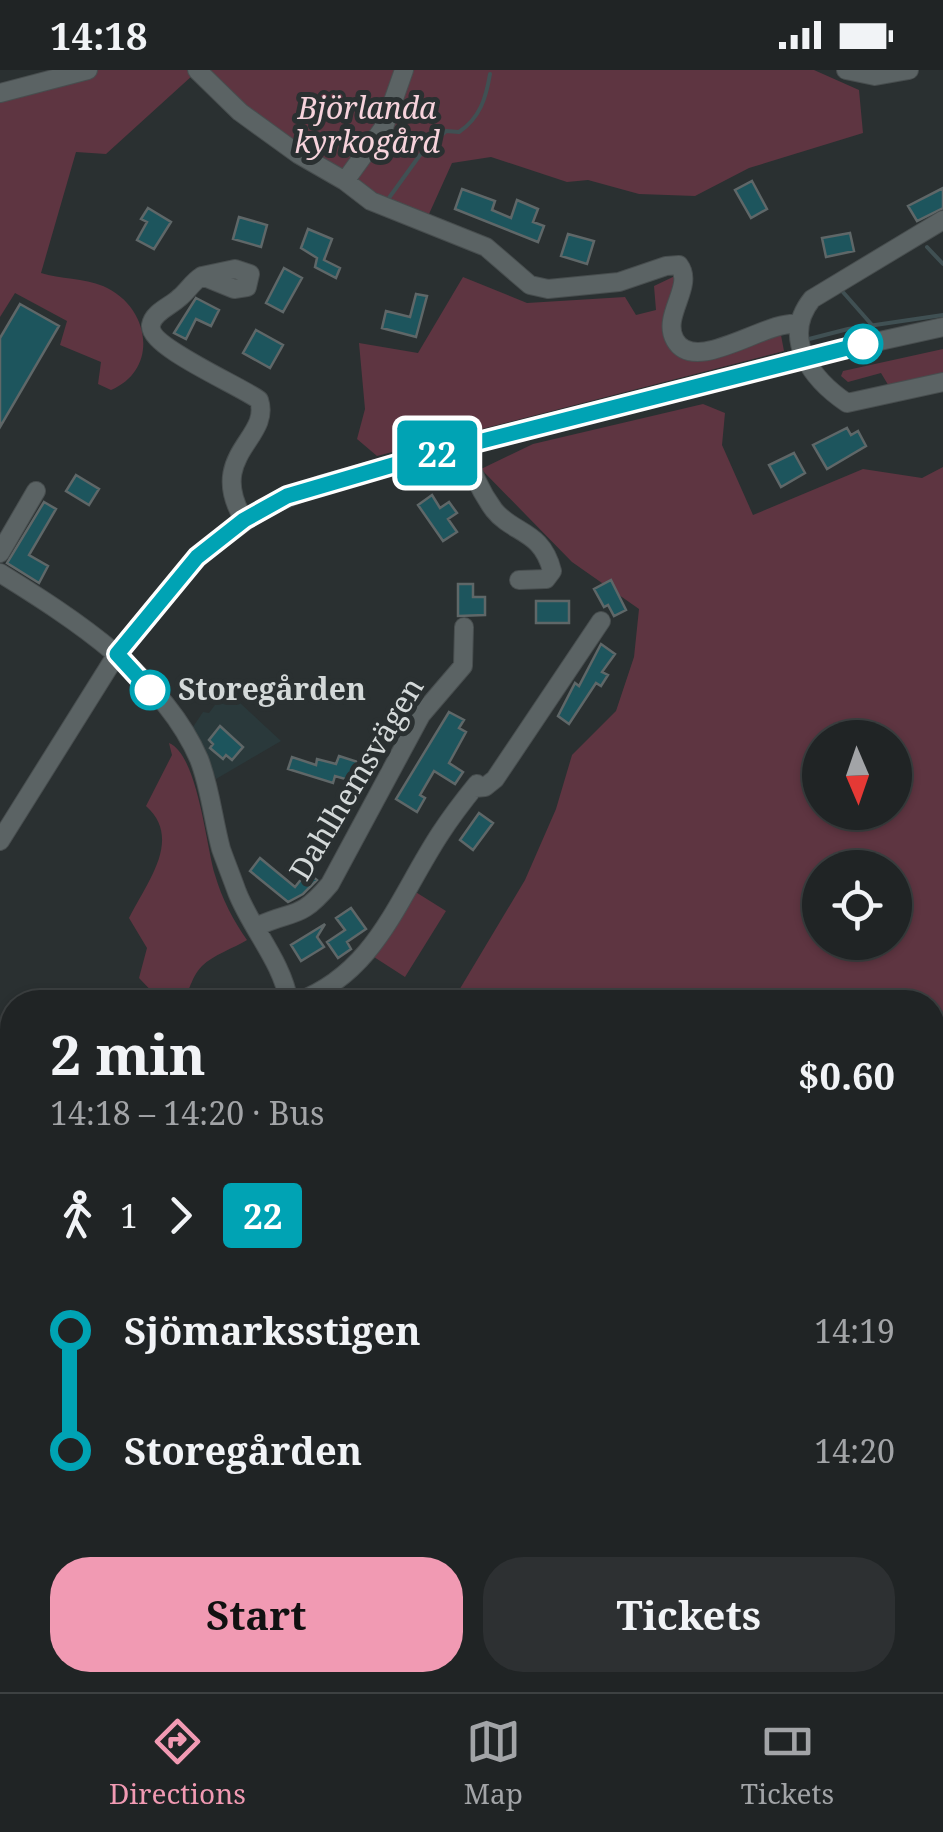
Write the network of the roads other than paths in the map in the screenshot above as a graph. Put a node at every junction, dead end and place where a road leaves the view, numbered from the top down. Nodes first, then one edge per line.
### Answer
1 (88, 70) edge
2 (198, 70) edge
3 (404, 70) edge
4 (846, 70) edge
5 (908, 70) edge
6 (0, 92) edge
7 (345, 181) junction
8 (943, 220) edge
9 (202, 276) dead end
10 (798, 324) junction
11 (943, 327) edge
12 (803, 358) junction
13 (943, 382) edge
14 (464, 446) junction
15 (36, 491) dead end
16 (244, 520) junction
17 (0, 553) edge
18 (0, 573) edge
19 (518, 580) dead end
20 (601, 620) dead end
21 (464, 627) dead end
22 (117, 654) junction
23 (0, 841) edge
24 (256, 927) junction
25 (284, 990) edge
26 (317, 990) edge

1 - 6 street
2 - 7 street
3 - 7 street
4 - 5 street
7 - 10 street
8 - 10 street
9 - 16 street
10 - 12 street
11 - 12 street
12 - 13 street
12 - 14 street
14 - 16 street
14 - 19 street
15 - 17 street
16 - 22 street
18 - 22 street
20 - 26 street
21 - 24 street, Dahlhemsvägen
22 - 23 street
22 - 24 street
24 - 25 street

